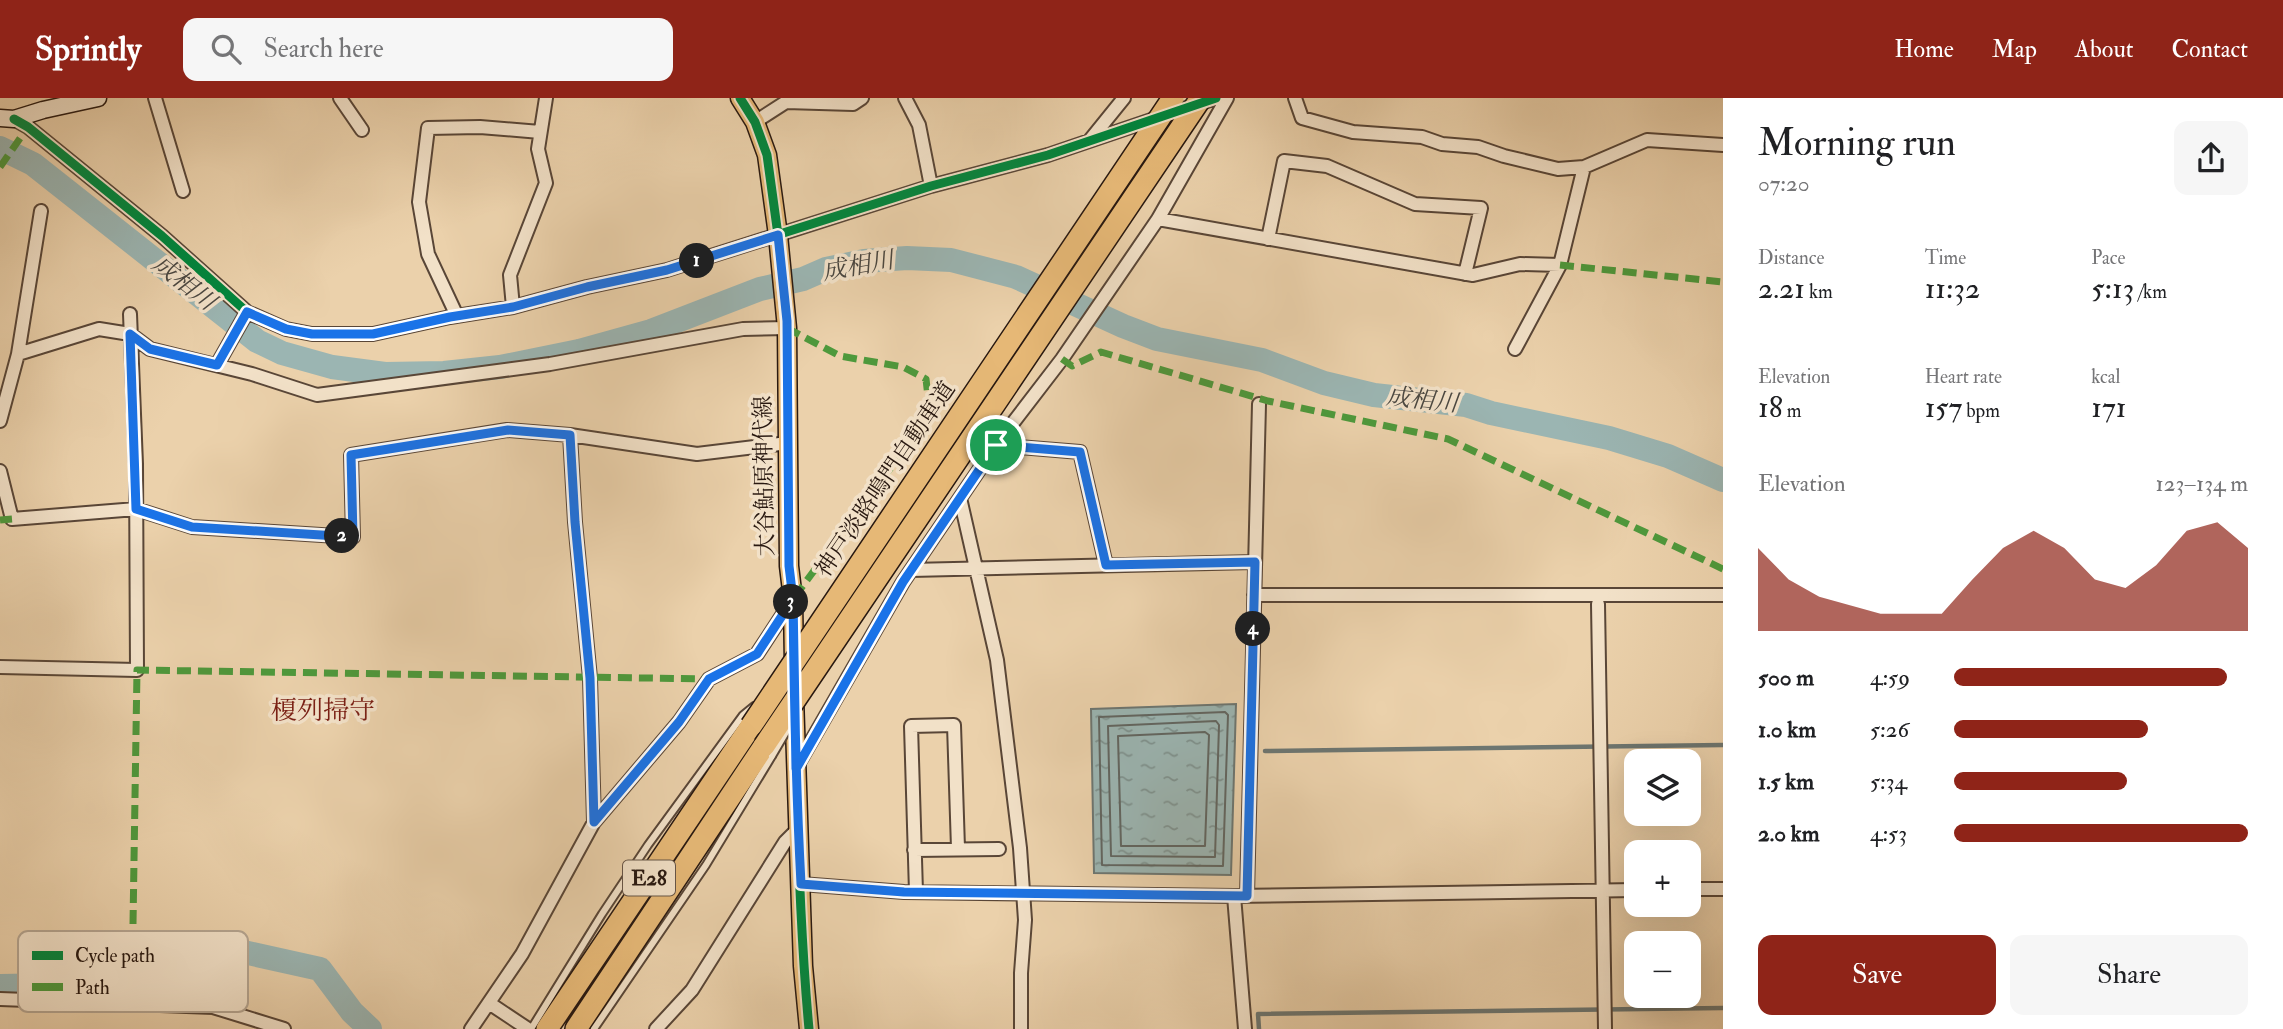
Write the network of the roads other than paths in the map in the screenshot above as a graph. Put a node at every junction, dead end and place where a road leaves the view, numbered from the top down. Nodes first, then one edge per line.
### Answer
1 (98, 98) edge
2 (155, 98) edge
3 (340, 98) edge
4 (546, 98) edge
5 (740, 98) edge
6 (862, 98) edge
7 (905, 98) edge
8 (1124, 98) edge
9 (1173, 98) edge
10 (1201, 98) edge
11 (1216, 98) edge
12 (1227, 98) edge
13 (1295, 98) edge
14 (7, 118) edge
15 (755, 122) junction
16 (362, 130) dead end
17 (540, 132) junction
18 (1090, 140) junction
19 (1723, 145) edge
20 (1584, 167) junction
21 (930, 186) junction
22 (183, 191) dead end
23 (41, 211) dead end
24 (1158, 219) junction
25 (1269, 239) junction
26 (779, 241) junction
27 (1560, 265) junction
28 (1465, 274) junction
29 (513, 307) junction
30 (247, 312) junction
31 (130, 314) dead end
32 (457, 316) junction
33 (787, 325) junction
34 (130, 334) junction
35 (1515, 349) dead end
36 (18, 354) junction
37 (0, 365) edge
38 (217, 365) junction
39 (14, 369) junction
40 (1259, 404) dead end
41 (0, 420) edge
42 (570, 435) junction
43 (788, 443) junction
44 (996, 445) junction
45 (0, 471) edge
46 (960, 498) junction
47 (136, 509) junction
48 (1255, 562) junction
49 (1106, 565) junction
50 (975, 567) junction
51 (911, 570) junction
52 (1254, 595) junction
53 (1723, 595) edge
54 (793, 599) junction
55 (1598, 604) dead end
56 (0, 667) edge
57 (768, 751) junction
58 (796, 769) junction
59 (594, 822) junction
60 (798, 829) junction
61 (958, 848) junction
62 (999, 849) dead end
63 (914, 850) junction
64 (801, 884) junction
65 (1701, 889) edge
66 (1723, 889) edge
67 (1602, 890) junction
68 (1624, 890) edge
69 (916, 892) junction
70 (1023, 893) junction
71 (1240, 896) junction
72 (0, 999) edge
73 (18, 1000) edge
74 (489, 1003) junction
75 (229, 1012) edge
76 (535, 1028) edge
77 (284, 1029) edge
78 (471, 1029) edge
79 (576, 1029) edge
80 (594, 1029) edge
81 (656, 1029) edge
82 (809, 1029) edge
83 (1021, 1029) edge
84 (1245, 1029) edge
85 (1605, 1029) edge

1 - 14 main road
2 - 22 street
3 - 16 street
4 - 17 street
5 - 15 main road, 大谷鮎原神代線
6 - 15 street
7 - 21 street
8 - 18 street
9 - 76 highway, 神戸淡路鳴門自動車道 / E28, bridge
10 - 57 highway, E28, bridge
11 - 18 street
12 - 24 street
13 - 20 street
14 - 30 street
15 - 26 main road, 大谷鮎原神代線
17 - 29 street
17 - 32 street
18 - 21 street
19 - 20 street
20 - 27 street
21 - 26 street
23 - 36 street
24 - 25 street
24 - 44 street
25 - 28 street
25 - 28 street
26 - 29 street
26 - 33 main road, 大谷鮎原神代線
27 - 28 street
27 - 35 street
29 - 32 street
30 - 32 street
30 - 38 street
31 - 34 street
33 - 38 street
33 - 43 main road, 大谷鮎原神代線
34 - 36 street
34 - 38 street
34 - 47 street
36 - 39 street
37 - 39 street
39 - 41 street
40 - 48 street
42 - 43 street
42 - 47 street
42 - 59 street
43 - 54 main road, 大谷鮎原神代線
44 - 46 street
44 - 49 street
45 - 47 street
46 - 50 street
46 - 51 street
47 - 56 street
48 - 49 street
48 - 52 street
49 - 50 street
50 - 51 street
50 - 70 street
51 - 58 street
52 - 53 street
52 - 71 street
54 - 58 main road, 大谷鮎原神代線
54 - 59 street
55 - 67 street
57 - 79 highway, E28
57 - 80 lane
58 - 60 main road, 大谷鮎原神代線
59 - 74 street
60 - 64 main road, 大谷鮎原神代線
60 - 81 street
61 - 62 street
61 - 63 street
61 - 63 street
63 - 69 street
64 - 69 street
64 - 82 main road, 大谷鮎原神代線
65 - 66 street
67 - 68 street
67 - 71 street
67 - 85 street
69 - 70 street
70 - 71 street
70 - 83 street
71 - 84 street
72 - 73 street
74 - 76 street
74 - 78 street
75 - 77 street

